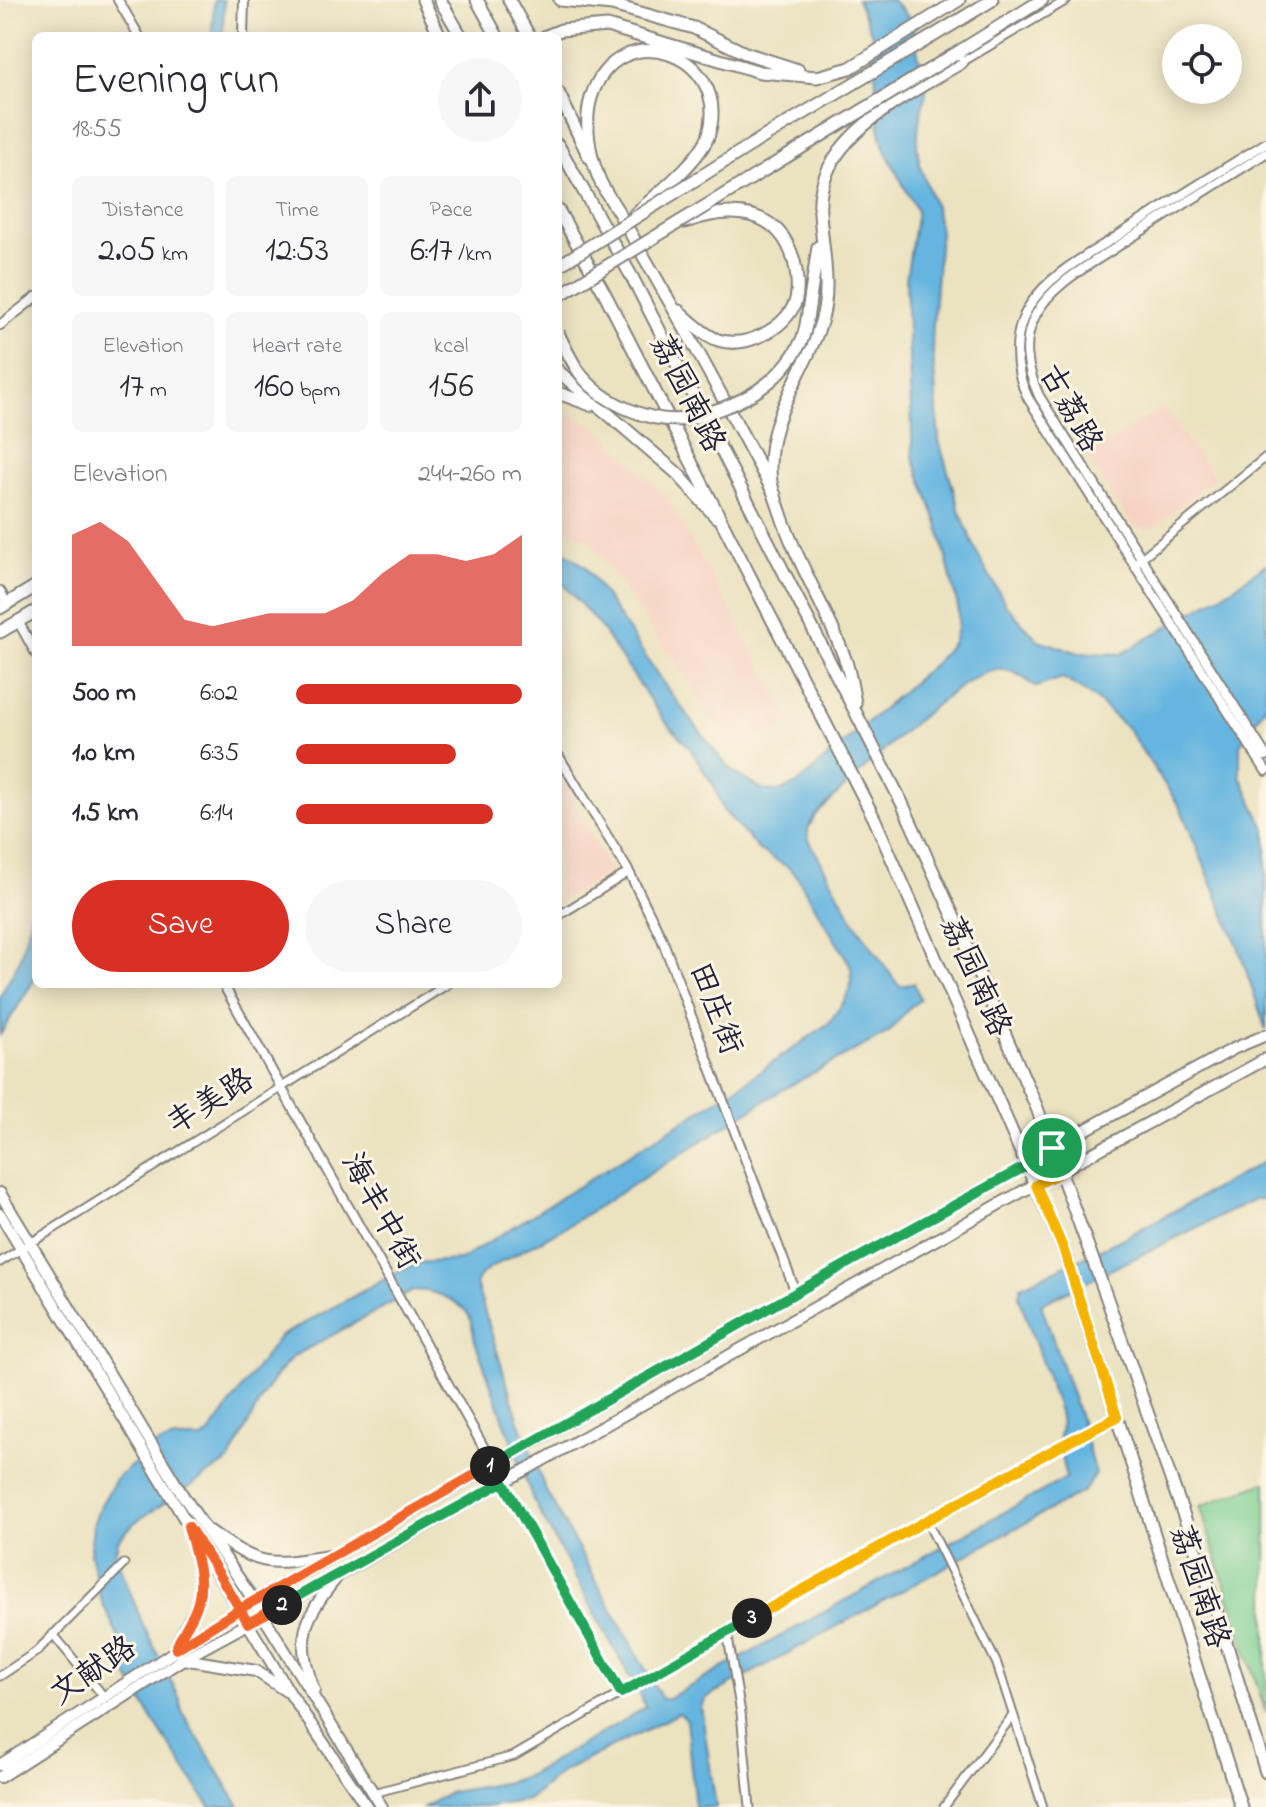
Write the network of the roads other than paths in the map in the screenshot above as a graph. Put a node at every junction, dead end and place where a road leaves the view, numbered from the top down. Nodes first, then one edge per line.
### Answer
1 (118, 0) edge
2 (244, 0) edge
3 (423, 0) edge
4 (440, 0) edge
5 (477, 0) edge
6 (509, 0) edge
7 (560, 0) edge
8 (959, 0) edge
9 (992, 0) edge
10 (1042, 0) edge
11 (1067, 0) edge
12 (137, 32) edge
13 (243, 32) edge
14 (439, 32) edge
15 (459, 32) edge
16 (495, 32) edge
17 (527, 32) edge
18 (556, 32) edge
19 (959, 58) junction
20 (817, 77) junction
21 (562, 100) edge
22 (1266, 143) edge
23 (562, 152) edge
24 (1266, 153) edge
25 (598, 176) junction
26 (562, 217) edge
27 (627, 222) junction
28 (665, 229) junction
29 (821, 230) junction
30 (562, 263) edge
31 (562, 294) edge
32 (32, 300) edge
33 (672, 305) junction
34 (0, 325) edge
35 (562, 342) edge
36 (562, 375) edge
37 (562, 394) edge
38 (600, 408) junction
39 (1266, 457) edge
40 (775, 495) junction
41 (727, 530) junction
42 (1137, 561) junction
43 (32, 588) edge
44 (0, 591) edge
45 (4, 606) edge
46 (32, 613) edge
47 (18, 621) junction
48 (0, 632) edge
49 (32, 647) edge
50 (859, 719) junction
51 (1260, 748) edge
52 (562, 762) edge
53 (1266, 771) edge
54 (629, 872) junction
55 (562, 914) edge
56 (225, 988) edge
57 (442, 988) edge
58 (1263, 1037) edge
59 (1266, 1059) edge
60 (281, 1088) junction
61 (1052, 1148) junction
62 (1028, 1165) junction
63 (1061, 1172) junction
64 (1036, 1185) junction
65 (0, 1193) edge
66 (0, 1214) edge
67 (26, 1247) junction
68 (0, 1262) edge
69 (796, 1293) junction
70 (1117, 1417) junction
71 (143, 1441) junction
72 (493, 1464) junction
73 (503, 1482) junction
74 (928, 1524) junction
75 (188, 1526) junction
76 (202, 1526) junction
77 (335, 1556) junction
78 (124, 1564) dead end
79 (340, 1574) junction
80 (254, 1601) junction
81 (240, 1609) junction
82 (263, 1615) junction
83 (248, 1623) junction
84 (727, 1632) junction
85 (53, 1634) junction
86 (174, 1650) junction
87 (180, 1661) junction
88 (0, 1676) edge
89 (120, 1693) junction
90 (621, 1693) junction
91 (291, 1695) junction
92 (104, 1697) junction
93 (322, 1711) junction
94 (1013, 1715) junction
95 (0, 1765) edge
96 (1266, 1772) edge
97 (0, 1777) edge
98 (373, 1793) junction
99 (364, 1803) edge
100 (351, 1807) edge
101 (382, 1807) edge
102 (750, 1807) edge
103 (944, 1807) edge
104 (1043, 1807) edge
105 (1241, 1807) edge

1 - 12 street
2 - 13 street
3 - 14 main road
4 - 15 main road
5 - 16 main road
6 - 17 main road
7 - 20 main road
8 - 20 main road
9 - 27 main road, bridge
10 - 19 main road
11 - 19 street
18 - 20 main road
19 - 28 main road, bridge
19 - 29 main road
21 - 25 main road
22 - 42 street, 古荔路
23 - 50 main road, 荔园南路
24 - 42 street, 古荔路
25 - 27 main road, bridge
25 - 33 main road
26 - 41 main road, 荔园南路
27 - 30 main road, bridge
28 - 31 main road, bridge
28 - 33 main road, bridge
29 - 35 main road, bridge
29 - 40 main road
32 - 34 street
33 - 40 main road
36 - 38 main road
37 - 38 main road
38 - 41 main road
39 - 42 street
40 - 50 main road
41 - 62 main road, 荔园南路
42 - 51 street, 古荔路
43 - 45 main road
44 - 45 street
46 - 47 main road
47 - 48 main road
47 - 49 street
50 - 61 main road, 荔园南路
51 - 53 street, 古荔路
52 - 54 street, 田庄街
54 - 55 street
54 - 69 street, 田庄街
56 - 60 street, 海丰中街
57 - 60 street, 丰美路
58 - 61 main road, 文献路
59 - 63 main road
60 - 67 street, 丰美路
60 - 72 street, 海丰中街
61 - 62 main road, 文献路
61 - 63 main road, 荔园南路
62 - 64 main road, 荔园南路
62 - 69 main road, 文献路
63 - 64 main road
63 - 96 main road, 荔园南路
64 - 70 main road, 荔园南路
64 - 73 main road
65 - 67 main road
66 - 67 main road
67 - 68 street, 丰美路
67 - 71 main road
69 - 72 main road, 文献路
70 - 74 street
70 - 105 main road, 荔园南路
71 - 75 main road
71 - 76 main road
72 - 77 main road, 文献路
73 - 79 main road
73 - 90 street
74 - 84 street
74 - 94 street
75 - 81 main road
75 - 86 main road
76 - 77 main road
76 - 80 main road
77 - 80 main road, 文献路
78 - 85 street
79 - 82 main road
79 - 93 main road
80 - 81 main road, 文献路
80 - 82 main road
81 - 83 main road
81 - 86 main road, 文献路
82 - 83 main road
82 - 93 main road
83 - 87 main road
83 - 91 main road
84 - 90 street
84 - 102 street
85 - 88 street
85 - 92 street
86 - 89 main road, 文献路
87 - 89 main road
87 - 91 main road
89 - 92 main road, 文献路
89 - 97 main road, 文献路
90 - 98 street
91 - 99 main road
92 - 95 main road, 文献路
93 - 98 main road
94 - 103 street
94 - 104 street
98 - 101 main road
99 - 100 street

